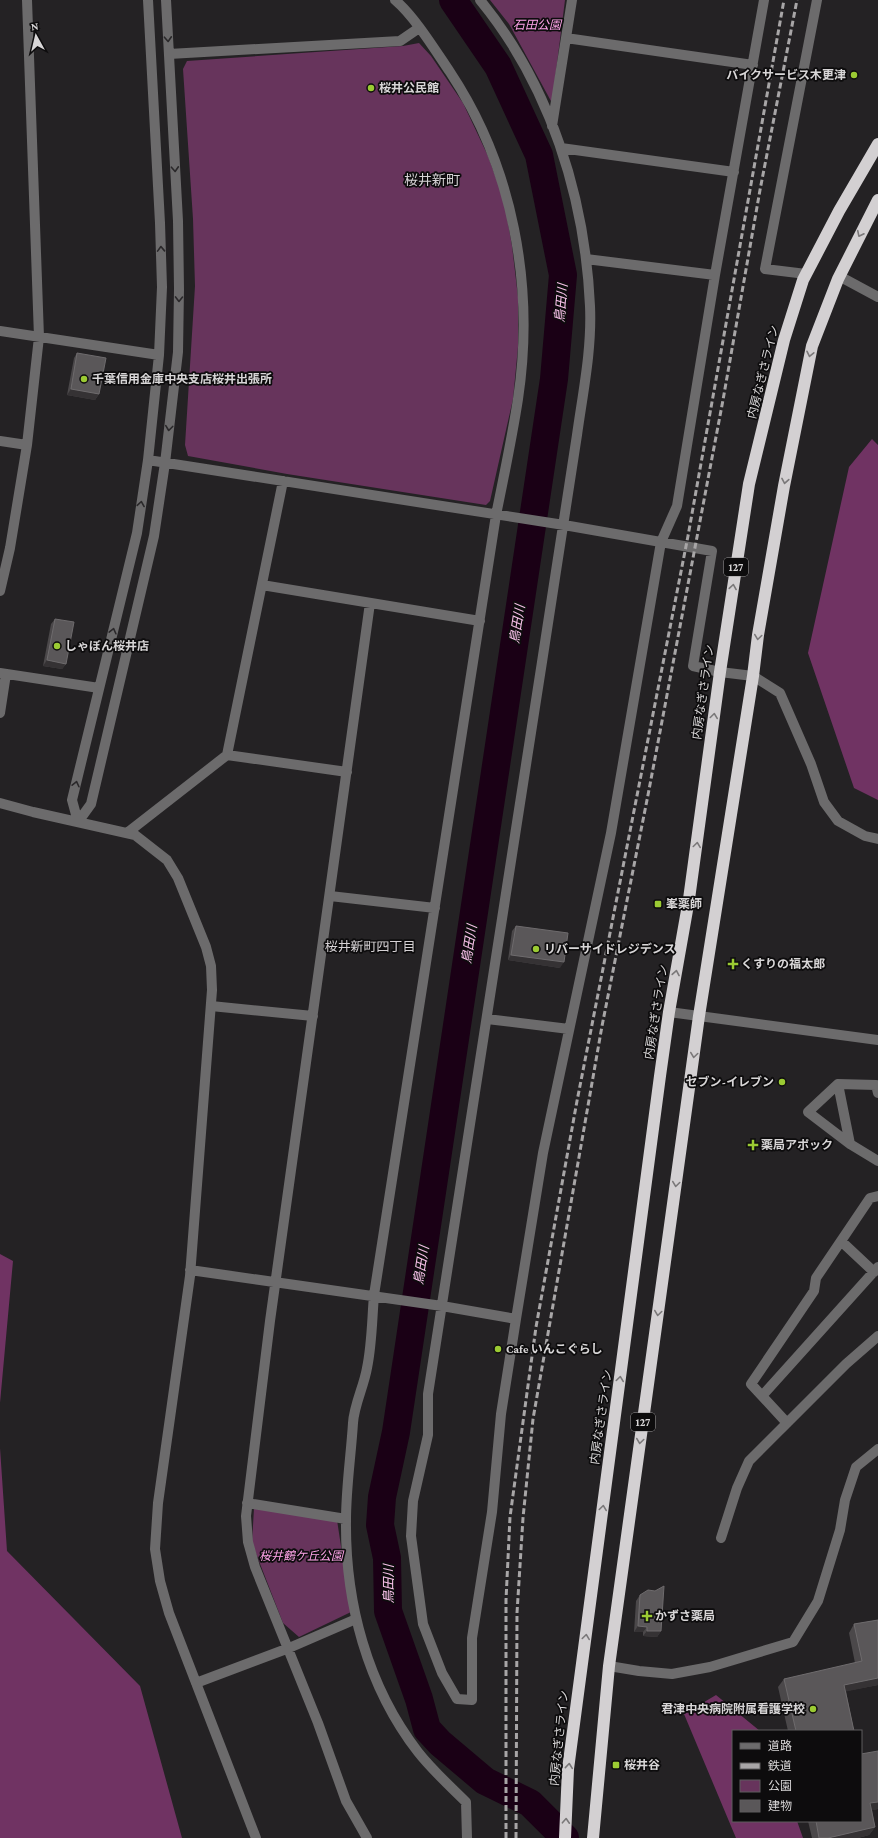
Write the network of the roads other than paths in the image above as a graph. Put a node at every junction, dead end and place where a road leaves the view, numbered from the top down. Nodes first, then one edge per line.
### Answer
1 (27, 0) edge
2 (148, 0) edge
3 (166, 0) edge
4 (395, 0) edge
5 (480, 0) edge
6 (572, 0) edge
7 (764, 0) edge
8 (817, 0) edge
9 (419, 28) junction
10 (566, 38) junction
11 (169, 54) junction
12 (753, 65) junction
13 (552, 126) junction
14 (878, 144) edge
15 (561, 148) junction
16 (734, 172) junction
17 (878, 200) edge
18 (586, 259) junction
19 (806, 274) junction
20 (715, 275) junction
21 (839, 276) junction
22 (878, 297) edge
23 (0, 331) edge
24 (39, 337) junction
25 (159, 354) junction
26 (0, 441) edge
27 (27, 445) junction
28 (148, 460) junction
29 (165, 463) junction
30 (283, 481) junction
31 (496, 515) junction
32 (564, 525) junction
33 (661, 542) junction
34 (5, 548) edge
35 (262, 585) junction
36 (0, 591) edge
37 (370, 603) junction
38 (480, 621) junction
39 (720, 672) junction
40 (3, 673) edge
41 (753, 676) junction
42 (98, 688) junction
43 (0, 713) edge
44 (227, 756) junction
45 (347, 772) junction
46 (0, 803) edge
47 (78, 822) junction
48 (127, 833) junction
49 (878, 839) edge
50 (330, 896) junction
51 (435, 908) junction
52 (211, 1006) junction
53 (669, 1012) junction
54 (313, 1016) junction
55 (699, 1016) junction
56 (487, 1018) junction
57 (570, 1029) junction
58 (878, 1040) edge
59 (838, 1084) junction
60 (878, 1093) edge
61 (850, 1144) junction
62 (878, 1161) edge
63 (878, 1196) edge
64 (841, 1241) junction
65 (190, 1270) junction
66 (876, 1270) edge
67 (275, 1282) junction
68 (378, 1296) junction
69 (439, 1305) junction
70 (516, 1319) junction
71 (878, 1336) edge
72 (762, 1396) junction
73 (787, 1423) junction
74 (878, 1449) edge
75 (248, 1503) junction
76 (346, 1519) junction
77 (721, 1538) dead end
78 (356, 1619) junction
79 (289, 1648) junction
80 (609, 1666) junction
81 (196, 1683) junction
82 (593, 1834) edge
83 (256, 1838) edge
84 (367, 1838) edge
85 (467, 1838) edge
86 (565, 1838) edge

1 - 24 street
25 -> 2 street
3 -> 11 street
4 - 9 street
5 - 13 street
6 - 10 street
7 - 12 street
8 - 19 street
9 - 11 street
9 - 31 street
10 - 12 street
10 - 13 street
11 -> 29 street
12 - 16 street
13 - 15 street
14 - 19 highway, 内房なぎさライン / 127
15 - 16 street
15 - 18 street
16 - 20 street
17 -> 21 highway, 127
18 - 20 street
18 - 32 street
39 -> 19 highway, 内房なぎさライン / 127
20 - 33 street
21 - 22 street
21 -> 41 highway, 127
23 - 24 street
24 - 25 street
24 - 27 street
25 - 28 street
26 - 27 street
27 - 34 street
28 - 29 street
42 -> 28 street
29 - 30 street
29 - 47 street
30 - 31 street
30 - 35 street
31 - 32 street
31 - 38 street
32 - 33 street
32 - 56 street
33 - 39 street
33 - 57 street
34 - 36 street
35 - 37 street
35 - 44 street
37 - 38 street
37 - 45 street
38 - 51 street
39 - 41 street
53 -> 39 highway, 内房なぎさライン / 127
40 - 42 street
40 - 43 street
41 - 49 street
41 - 55 highway, 127
47 -> 42 street
44 - 45 street
44 - 48 street
45 - 50 street
46 - 47 street
47 - 48 street
48 - 52 street
50 - 51 street
50 - 54 street
51 - 68 street
52 - 54 street
52 - 65 street
53 - 55 street
86 -> 53 highway, 内房なぎさライン / 127
54 - 67 street
55 - 58 street
55 -> 80 highway, 127
56 - 57 street
56 - 69 street
57 - 70 street
59 - 60 street
59 - 61 street
59 - 61 street
61 - 62 street
63 - 64 street
64 - 66 street
64 - 72 street
65 - 67 street
65 - 81 street
66 - 72 street
67 - 68 street
67 - 75 street
68 - 69 street
68 - 76 street
69 - 70 street
69 - 70 street
71 - 73 street
72 - 73 street
73 - 77 street
74 - 80 street
75 - 76 street
75 - 79 street
76 - 78 street
78 - 79 street
78 - 85 street
79 - 81 street
79 - 84 street
80 - 82 highway, 127
81 - 83 street

